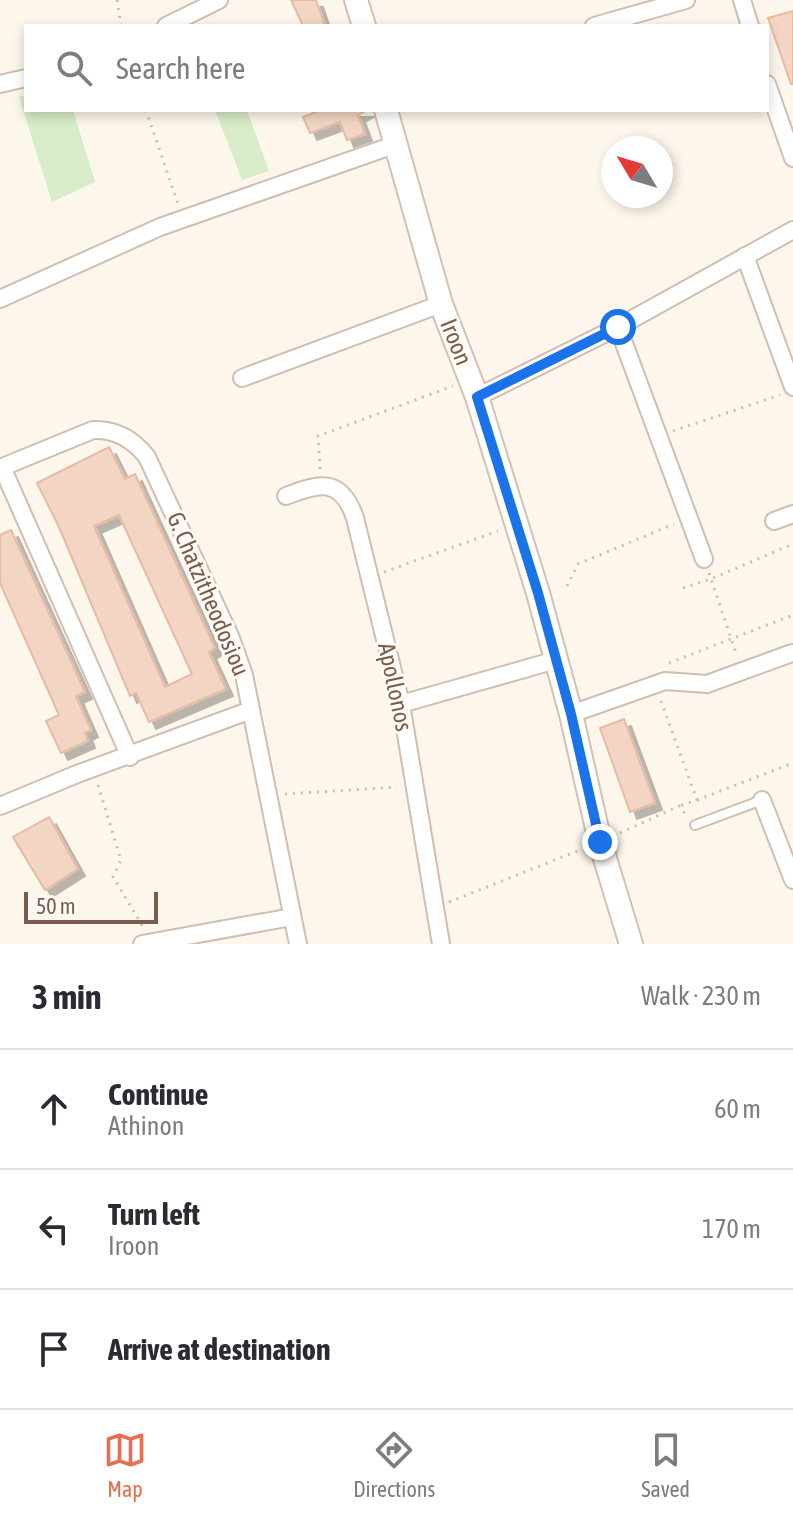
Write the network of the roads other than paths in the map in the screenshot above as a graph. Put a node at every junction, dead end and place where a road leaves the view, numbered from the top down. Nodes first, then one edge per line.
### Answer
1 (219, 0) edge
2 (357, 0) edge
3 (686, 0) edge
4 (742, 0) edge
5 (170, 24) edge
6 (363, 24) edge
7 (601, 24) edge
8 (749, 24) edge
9 (24, 78) edge
10 (0, 84) edge
11 (769, 90) edge
12 (386, 112) edge
13 (394, 145) junction
14 (793, 158) edge
15 (793, 230) edge
16 (745, 256) junction
17 (0, 299) edge
18 (441, 304) junction
19 (618, 327) junction
20 (242, 378) dead end
21 (474, 388) junction
22 (793, 388) edge
23 (1, 468) edge
24 (286, 496) dead end
25 (793, 514) edge
26 (774, 521) dead end
27 (704, 559) road end
28 (792, 653) edge
29 (556, 660) junction
30 (401, 704) junction
31 (251, 710) junction
32 (571, 714) junction
33 (130, 757) junction
34 (762, 800) joint
35 (1, 802) edge
36 (695, 825) road end
37 (793, 880) edge
38 (292, 917) junction
39 (147, 942) edge
40 (298, 944) edge
41 (441, 944) edge
42 (631, 944) edge

1 - 5 street
2 - 6 street
3 - 7 street
4 - 8 street
9 - 10 street
11 - 14 street
12 - 13 street, Iroon
13 - 17 street
13 - 18 street, Iroon
15 - 16 street
16 - 19 street
16 - 22 street
18 - 20 street
18 - 21 street, Iroon
19 - 21 street
19 - 27 street
21 - 29 street, Iroon
23 - 31 street, G. Chatzitheodosiou
23 - 33 street
24 - 30 street, Apollonos
25 - 26 street
28 - 32 street
29 - 30 street
29 - 32 street, Iroon
30 - 41 street, Apollonos
31 - 33 street
31 - 38 street, G. Chatzitheodosiou
32 - 42 street, Iroon
33 - 35 street
34 - 36 lane
34 - 37 street
38 - 39 street
38 - 40 street, G. Chatzitheodosiou

